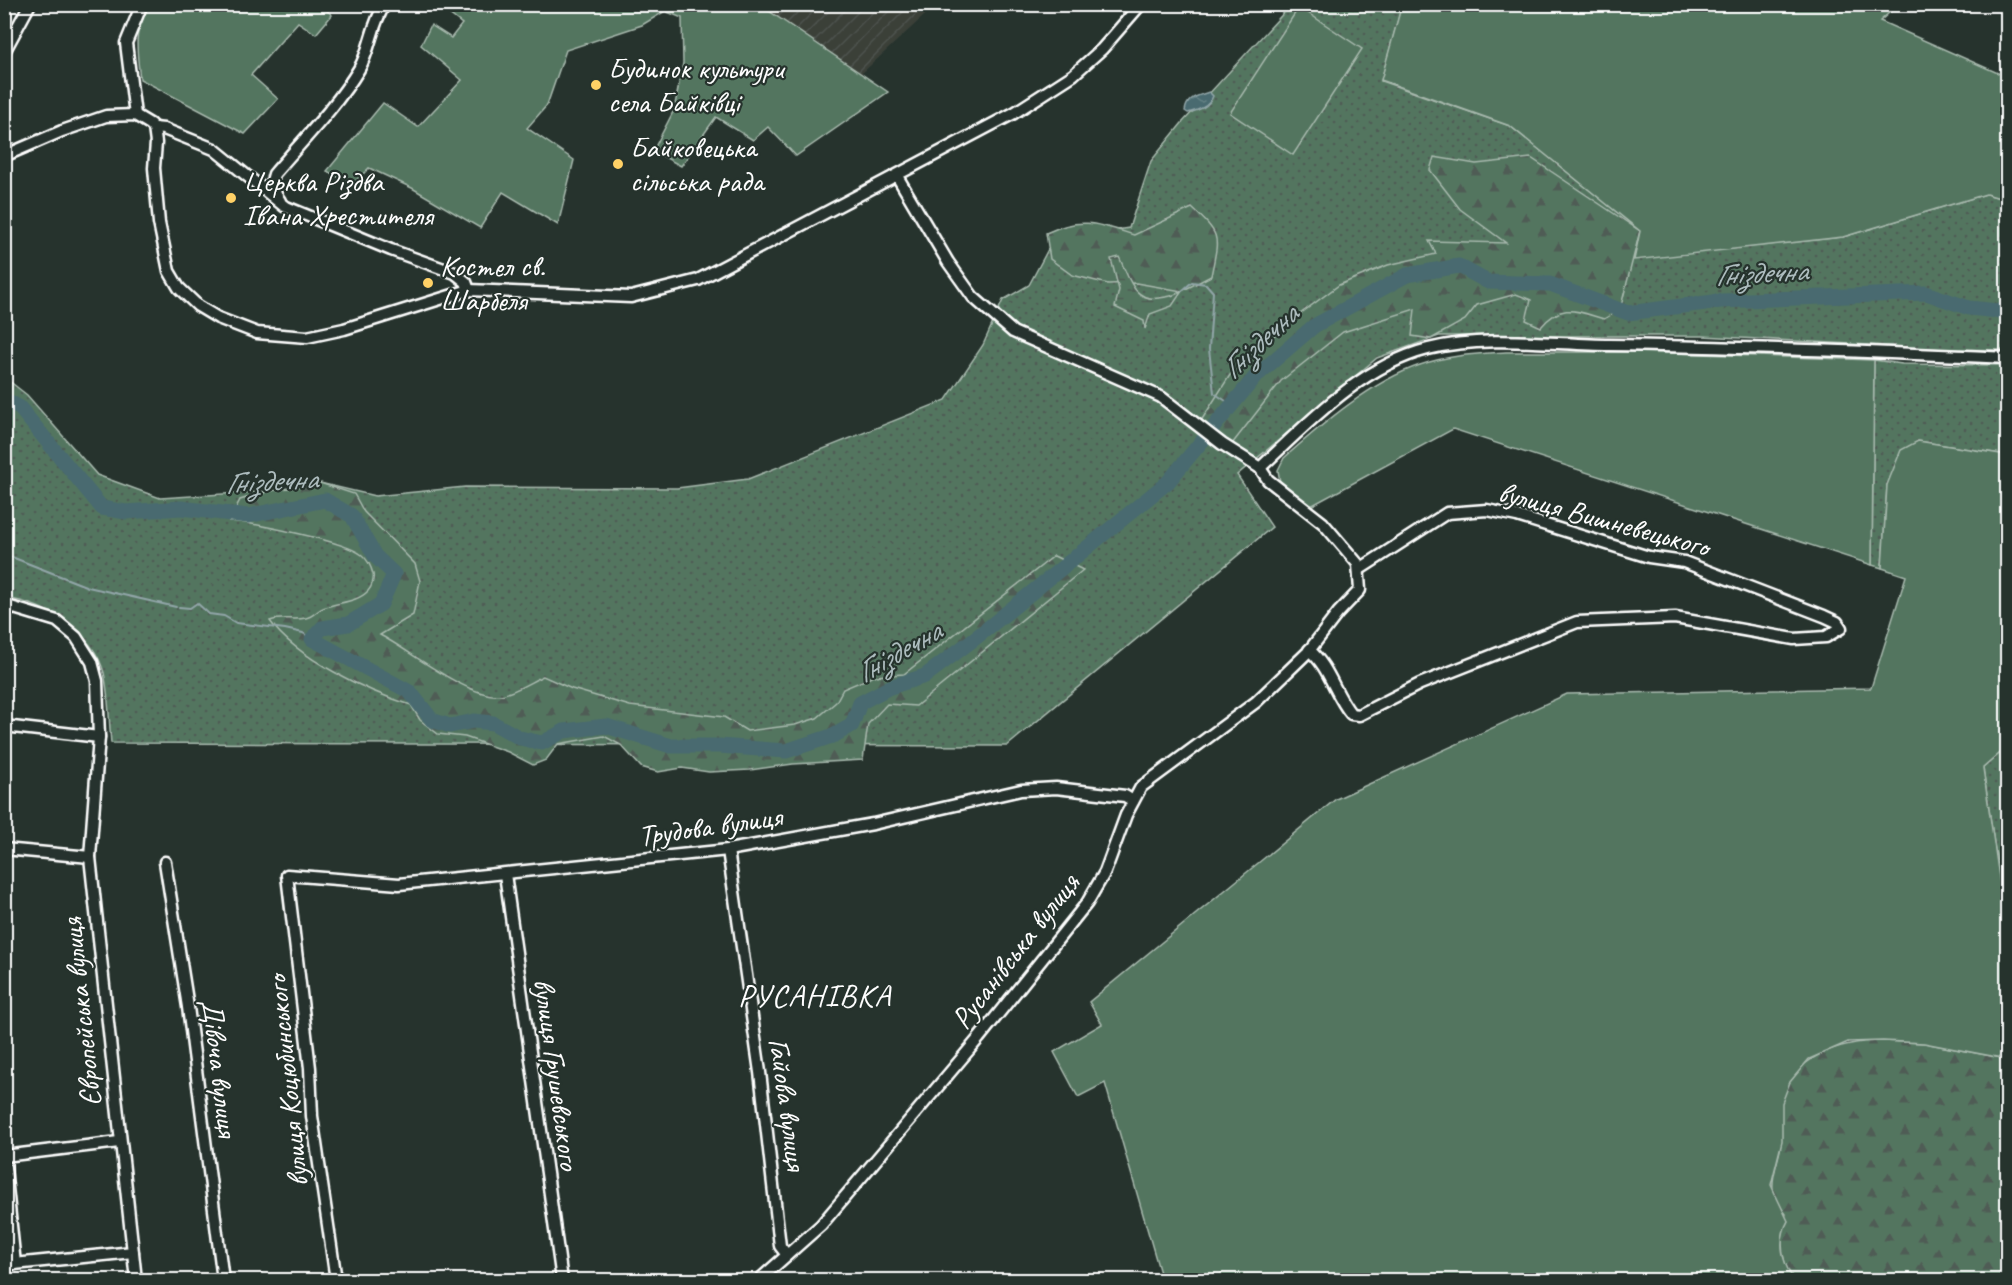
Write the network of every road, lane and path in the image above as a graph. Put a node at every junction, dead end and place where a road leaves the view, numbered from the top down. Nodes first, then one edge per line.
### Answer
1 (30, 4) edge
2 (141, 4) edge
3 (385, 4) edge
4 (1141, 4) edge
5 (4, 52) edge
6 (135, 115) junction
7 (154, 128) junction
8 (4, 156) edge
9 (897, 176) junction
10 (284, 206) junction
11 (469, 290) junction
12 (2007, 358) edge
13 (1260, 468) junction
14 (1359, 570) junction
15 (4, 605) edge
16 (1309, 650) junction
17 (4, 726) edge
18 (99, 737) junction
19 (1133, 801) junction
20 (4, 849) edge
21 (728, 850) junction
22 (90, 857) junction
23 (165, 862) dead end
24 (505, 874) junction
25 (287, 875) joint
26 (119, 1142) junction
27 (4, 1157) edge
28 (133, 1252) junction
29 (787, 1255) junction
30 (10, 1264) edge
31 (136, 1281) edge
32 (223, 1281) edge
33 (336, 1281) edge
34 (562, 1281) edge
35 (759, 1281) edge

1 - 5 street
2 - 6 street
3 - 10 street
4 - 9 street
6 - 7 street
6 - 8 street
7 - 10 street
7 - 11 street
9 - 11 street
9 - 13 street
10 - 11 street
12 - 13 street
13 - 14 street
14 - 16 street, Русанівська вулиця
14 - 16 street, вулиця Вишневецького
15 - 18 street, Європейська вулиця
16 - 19 street, Русанівська вулиця
17 - 18 street
18 - 22 street, Європейська вулиця
19 - 21 street, Трудова вулиця
19 - 29 street, Русанівська вулиця
20 - 22 street
21 - 24 street, Трудова вулиця
21 - 29 street, Гайова вулиця
22 - 26 street, Європейська вулиця
23 - 32 street, Дівоча вулиця
24 - 25 street, Трудова вулиця
24 - 34 street, вулиця Грушевського
25 - 33 street, вулиця Коцюбинського
26 - 27 street
26 - 28 street, Європейська вулиця
27 - 30 street
28 - 30 street
28 - 31 street, Європейська вулиця
29 - 35 street, Русанівська вулиця

